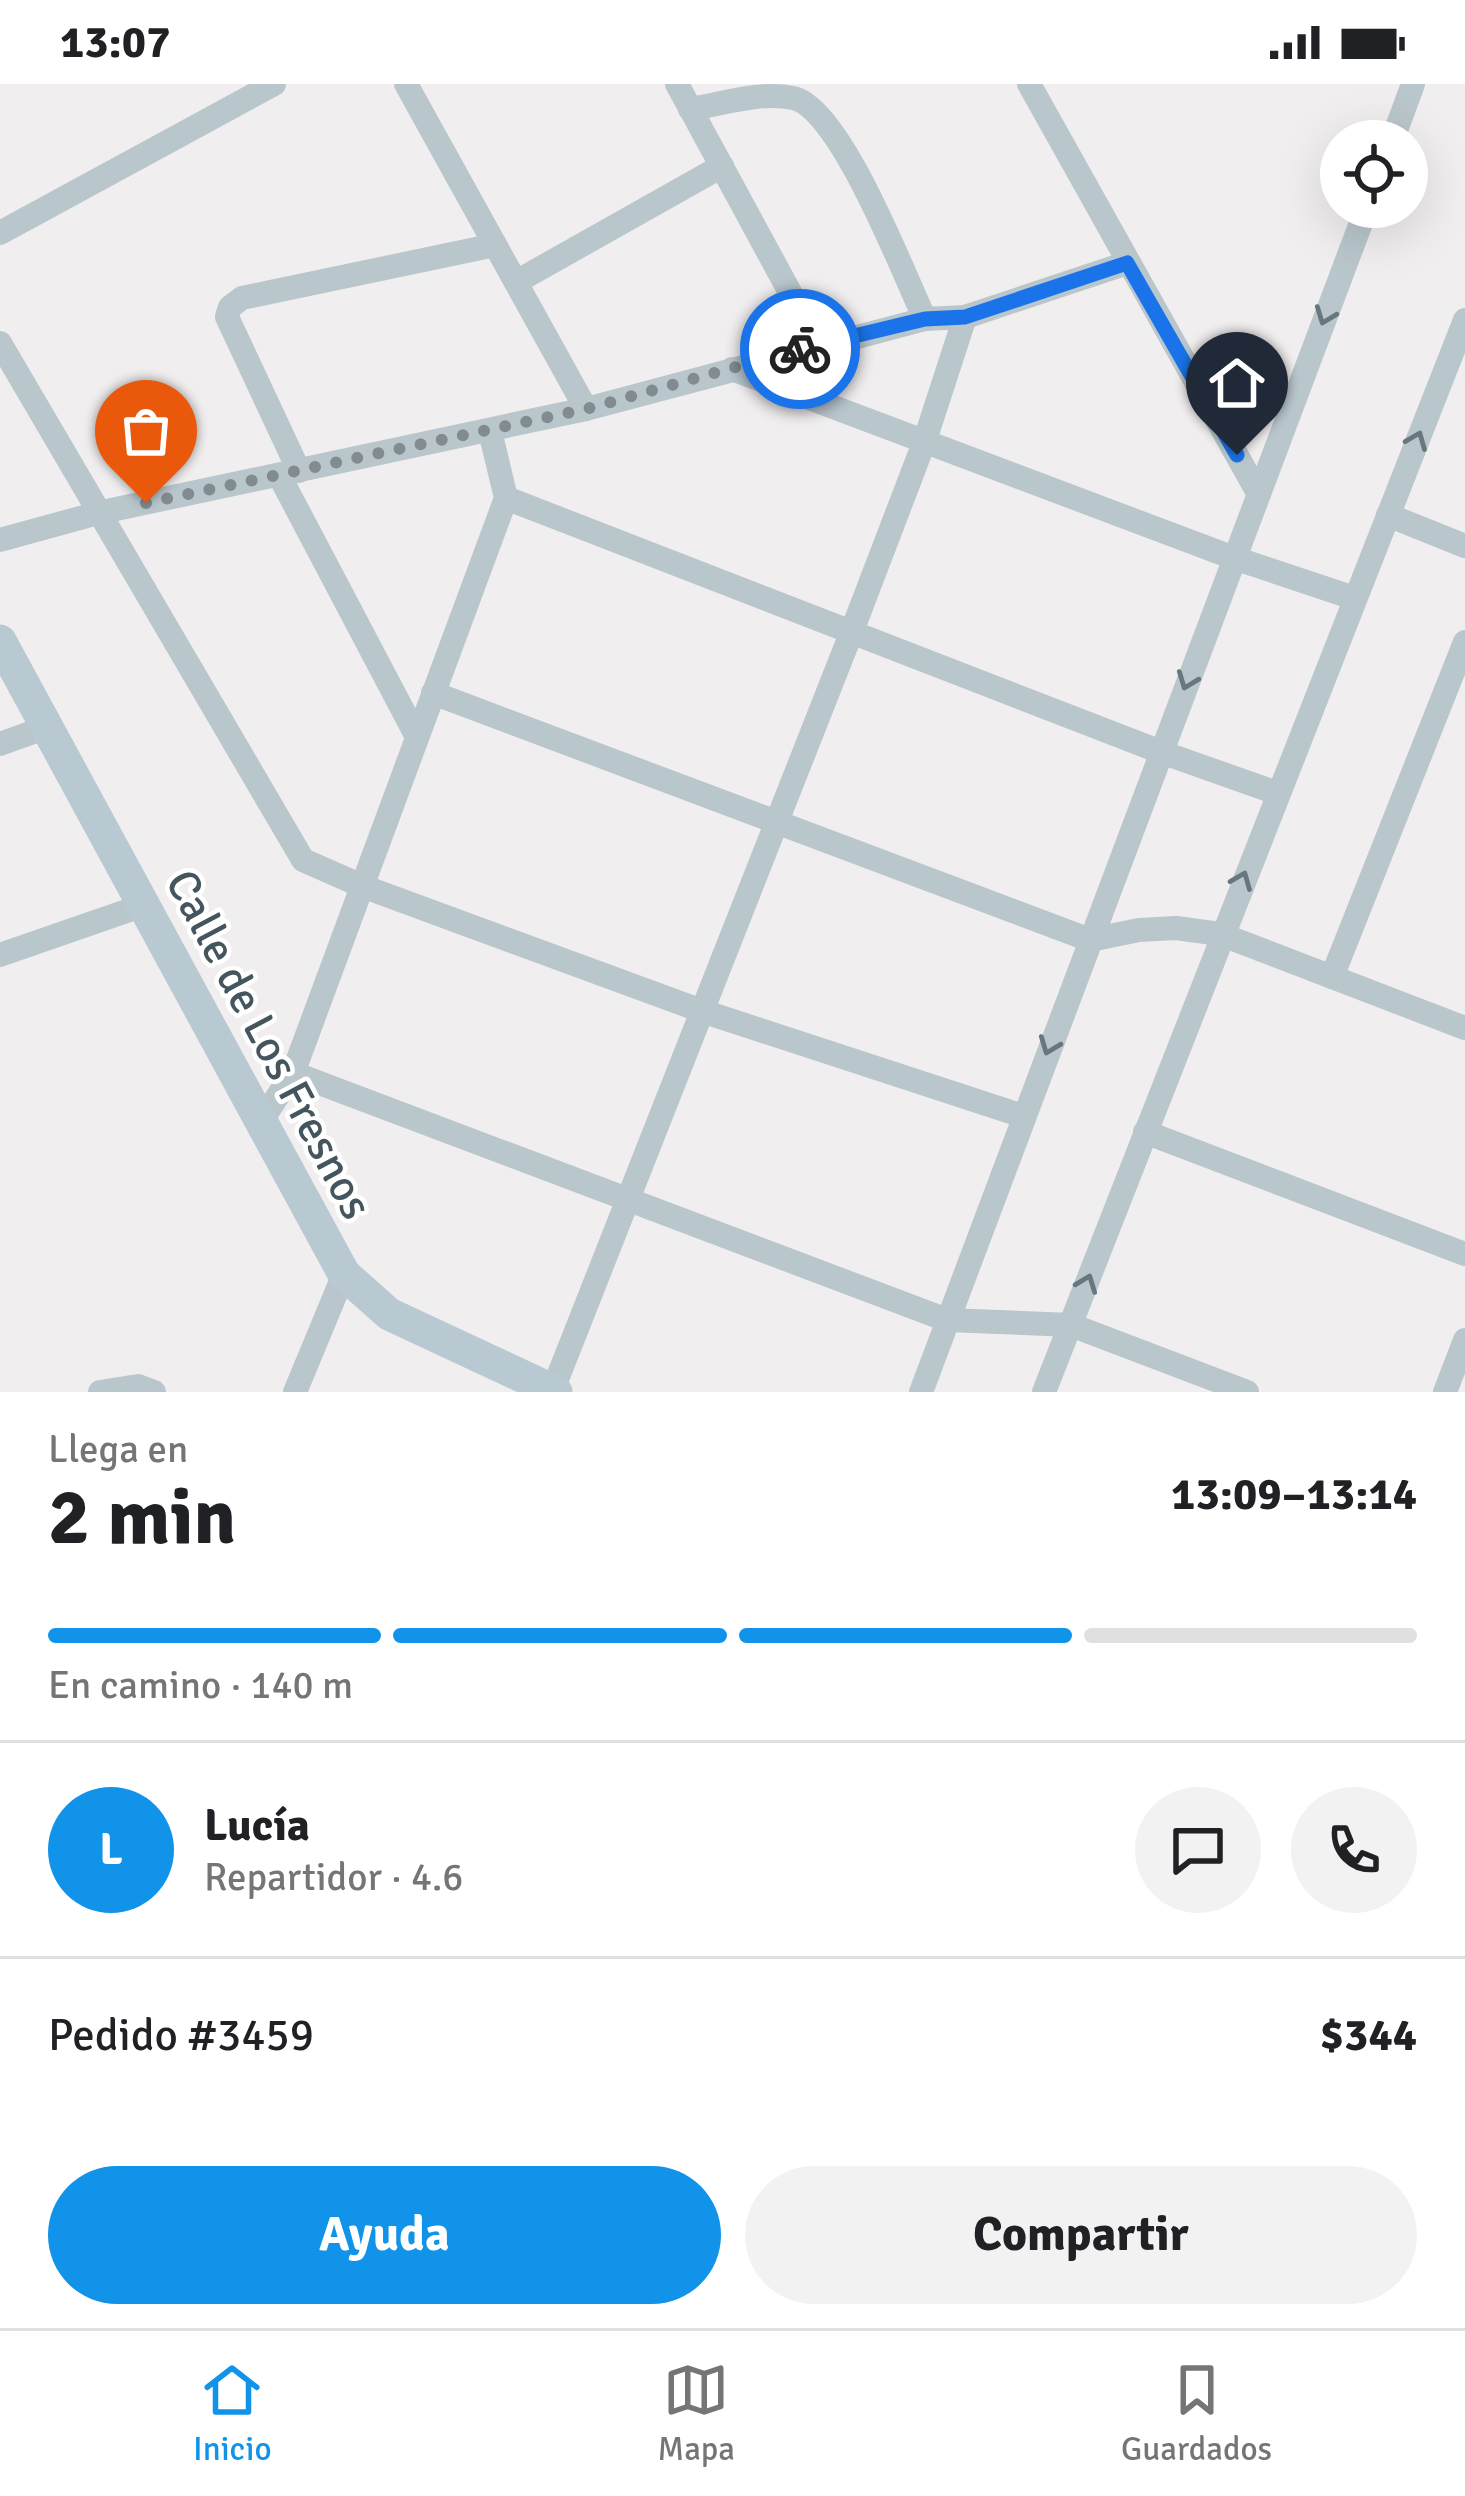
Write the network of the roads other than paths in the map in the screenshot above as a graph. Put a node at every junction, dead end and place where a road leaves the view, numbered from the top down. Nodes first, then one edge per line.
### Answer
1 (274, 84) edge
2 (406, 84) edge
3 (676, 84) edge
4 (1029, 84) edge
5 (1413, 84) edge
6 (690, 110) junction
7 (1399, 120) edge
8 (722, 166) junction
9 (1358, 228) edge
10 (0, 233) edge
11 (495, 245) junction
12 (1127, 263) junction
13 (516, 282) junction
14 (965, 317) junction
15 (925, 319) junction
16 (1465, 320) edge
17 (0, 343) edge
18 (818, 344) junction
19 (732, 368) junction
20 (586, 409) junction
21 (490, 431) junction
22 (925, 440) junction
23 (289, 473) junction
24 (1258, 494) junction
25 (506, 498) junction
26 (102, 512) junction
27 (1388, 515) junction
28 (0, 540) edge
29 (1465, 545) edge
30 (1234, 558) junction
31 (1354, 598) junction
32 (852, 631) junction
33 (0, 641) edge
34 (1465, 643) edge
35 (433, 693) junction
36 (47, 728) junction
37 (417, 736) junction
38 (0, 744) edge
39 (1161, 752) junction
40 (1277, 793) junction
41 (776, 822) junction
42 (362, 886) junction
43 (144, 905) junction
44 (1220, 934) junction
45 (1090, 940) junction
46 (0, 955) edge
47 (1332, 977) junction
48 (702, 1011) junction
49 (1465, 1028) edge
50 (293, 1073) junction
51 (1023, 1117) junction
52 (262, 1120) junction
53 (1145, 1132) junction
54 (628, 1200) junction
55 (1465, 1254) edge
56 (344, 1274) junction
57 (947, 1320) junction
58 (1071, 1325) junction
59 (1465, 1340) edge
60 (100, 1392) edge
61 (154, 1392) edge
62 (295, 1392) edge
63 (554, 1392) edge
64 (921, 1392) edge
65 (1043, 1392) edge
66 (1247, 1392) edge
67 (1445, 1392) edge

1 - 10 street
2 - 11 street
3 - 6 street
4 - 12 street
5 - 7 street
6 - 8 street
6 - 15 street
8 - 13 street
8 - 18 street
9 -> 24 street
11 - 13 street
11 - 23 street
12 - 14 street
12 - 24 street
13 - 20 street
14 - 15 street
14 - 22 street
15 - 18 street
27 -> 16 street
17 - 26 street
18 - 19 street
19 - 20 street
19 - 22 street
20 - 21 street
21 - 23 street
21 - 25 street
22 - 30 street
22 - 32 street
23 - 26 street
23 - 37 street
24 - 30 street
25 - 32 street
25 - 35 street
26 - 28 street
26 - 42 street
27 - 29 street
27 - 31 street
30 - 31 street
30 -> 39 street
31 - 40 street
32 - 39 street
32 - 41 street
33 - 36 street, Calle de Los Fresnos
34 - 47 street
35 - 37 street
35 - 41 street
36 - 38 street
36 - 43 street, Calle de Los Fresnos
37 - 42 street
39 - 40 street
39 - 45 street
44 -> 40 street
41 - 45 street
41 - 48 street
42 - 48 street
42 - 50 street
43 - 46 street
43 - 52 street, Calle de Los Fresnos
44 - 45 street
44 - 47 street
44 - 53 street
45 -> 51 street
47 - 49 street
48 - 51 street
48 - 54 street
50 - 52 street
50 - 54 street
51 - 57 street
52 - 56 street, Calle de Los Fresnos
53 - 55 street
58 -> 53 street
54 - 57 street
54 - 63 street
56 - 62 street
56 - 63 street, Calle de Los Fresnos
57 - 58 street
57 - 64 street
58 - 65 street
58 - 66 street
59 - 67 street
60 - 61 street

